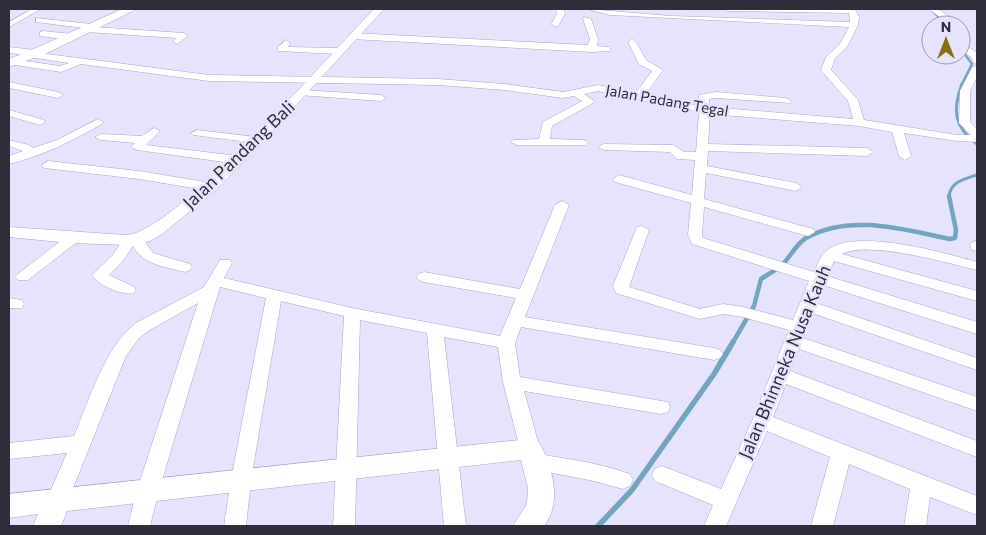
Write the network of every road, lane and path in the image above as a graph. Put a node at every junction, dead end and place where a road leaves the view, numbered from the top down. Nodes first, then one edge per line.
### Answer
1 (37, 9) edge
2 (131, 9) edge
3 (379, 9) edge
4 (560, 9) edge
5 (591, 9) edge
6 (727, 9) edge
7 (851, 10) edge
8 (587, 19) dead end
9 (39, 20) dead end
10 (555, 24) dead end
11 (9, 25) edge
12 (854, 25) junction
13 (89, 28) junction
14 (153, 33) junction
15 (43, 34) dead end
16 (352, 36) junction
17 (72, 37) junction
18 (177, 41) dead end
19 (286, 42) dead end
20 (632, 42) dead end
21 (135, 43) dead end
22 (592, 49) junction
23 (607, 49) dead end
24 (337, 51) junction
25 (34, 54) junction
26 (10, 58) edge
27 (78, 62) dead end
28 (977, 68) edge
29 (314, 79) junction
30 (9, 85) edge
31 (303, 93) junction
32 (576, 94) junction
33 (58, 95) dead end
34 (639, 96) junction
35 (381, 98) dead end
36 (786, 101) dead end
37 (705, 110) junction
38 (9, 113) edge
39 (40, 122) dead end
40 (98, 122) dead end
41 (859, 123) junction
42 (897, 130) junction
43 (154, 131) dead end
44 (196, 133) dead end
45 (101, 136) dead end
46 (977, 137) edge
47 (144, 140) junction
48 (257, 140) junction
49 (517, 142) dead end
50 (544, 142) junction
51 (582, 142) dead end
52 (9, 143) edge
53 (604, 147) dead end
54 (867, 152) dead end
55 (33, 153) junction
56 (905, 156) dead end
57 (701, 157) junction
58 (9, 160) edge
59 (239, 160) junction
60 (48, 165) dead end
61 (620, 178) dead end
62 (211, 187) junction
63 (796, 187) dead end
64 (699, 202) junction
65 (562, 206) dead end
66 (642, 230) dead end
67 (9, 232) edge
68 (808, 232) dead end
69 (72, 239) junction
70 (135, 239) junction
71 (830, 255) junction
72 (225, 263) dead end
73 (977, 266) edge
74 (185, 267) dead end
75 (23, 277) dead end
76 (424, 277) dead end
77 (818, 280) junction
78 (212, 285) junction
79 (128, 290) dead end
80 (524, 295) junction
81 (274, 296) junction
82 (977, 296) edge
83 (807, 306) junction
84 (352, 313) junction
85 (515, 321) junction
86 (977, 328) edge
87 (435, 331) junction
88 (797, 334) junction
89 (506, 343) junction
90 (714, 354) dead end
91 (977, 364) edge
92 (779, 374) junction
93 (512, 382) junction
94 (977, 404) edge
95 (662, 407) dead end
96 (762, 421) junction
97 (81, 444) junction
98 (977, 449) edge
99 (9, 451) edge
100 (842, 451) junction
101 (532, 456) junction
102 (446, 457) junction
103 (345, 470) junction
104 (662, 475) dead end
105 (241, 480) junction
106 (623, 480) dead end
107 (922, 483) junction
108 (148, 490) junction
109 (57, 501) junction
110 (726, 501) junction
111 (9, 506) edge
112 (977, 506) edge
113 (47, 526) edge
114 (139, 526) edge
115 (235, 526) edge
116 (344, 526) edge
117 (455, 526) edge
118 (527, 526) edge
119 (715, 526) edge
120 (822, 526) edge
121 (915, 526) edge

1 - 11 street
2 - 13 main road
3 - 16 street, Jalan Pandang Bali
4 - 10 street
5 - 12 street
6 - 7 street
7 - 12 street
8 - 22 street
9 - 13 street
12 - 41 street
13 - 14 street
13 - 17 main road
14 - 18 street
14 - 21 street
15 - 17 street
16 - 22 street
16 - 24 street, Jalan Pandang Bali
17 - 25 main road
19 - 24 street
20 - 34 street
22 - 23 street
24 - 29 street, Jalan Pandang Bali
25 - 26 main road
25 - 29 street, Jalan Padang Tegal
26 - 27 street
28 - 46 street
29 - 31 street, Jalan Pandang Bali
29 - 32 street, Jalan Padang Tegal
30 - 33 street
31 - 35 street
31 - 48 street, Jalan Pandang Bali
32 - 34 street, Jalan Padang Tegal
32 - 50 street
34 - 37 street, Jalan Padang Tegal
36 - 37 street
37 - 41 street, Jalan Padang Tegal
37 - 57 street
38 - 39 street
40 - 55 street
41 - 42 street, Jalan Padang Tegal
42 - 46 street, Jalan Padang Tegal
42 - 56 street
43 - 47 street
44 - 48 street
45 - 47 street
47 - 59 street
48 - 59 street, Jalan Pandang Bali
49 - 50 street
50 - 51 street
52 - 55 street
53 - 57 street
54 - 57 street
55 - 58 street
57 - 63 street
57 - 64 street
59 - 62 street, Jalan Pandang Bali
60 - 62 street
61 - 64 street
62 - 70 street, Jalan Pandang Bali
64 - 68 street
64 - 77 street
65 - 80 street
66 - 88 street
67 - 69 street
69 - 70 street
69 - 75 street
70 - 74 street
70 - 79 street
71 - 73 street, Jalan Bhinneka Nusa Kauh
71 - 77 street, Jalan Bhinneka Nusa Kauh
71 - 82 street
72 - 78 street
76 - 80 street
77 - 83 street, Jalan Bhinneka Nusa Kauh
77 - 86 street
78 - 81 street
78 - 97 street
78 - 108 street
80 - 85 street
81 - 84 street
81 - 105 street
83 - 88 street, Jalan Bhinneka Nusa Kauh
83 - 91 street
84 - 87 street
84 - 103 street
85 - 89 street
85 - 90 street
87 - 89 street
87 - 102 street
88 - 92 street, Jalan Bhinneka Nusa Kauh
88 - 94 street
89 - 93 street
92 - 96 street, Jalan Bhinneka Nusa Kauh
92 - 98 street
93 - 95 street
93 - 101 street
96 - 100 street
96 - 110 street, Jalan Bhinneka Nusa Kauh
97 - 99 street
97 - 109 street
100 - 107 street
100 - 120 street
101 - 102 street
101 - 106 street
101 - 118 street
102 - 103 street
102 - 117 street
103 - 105 street
103 - 116 street
104 - 110 street
105 - 108 street
105 - 115 street
107 - 112 street
107 - 121 street
108 - 109 street
108 - 114 street
109 - 111 street
109 - 113 street
110 - 119 street, Jalan Bhinneka Nusa Kauh

